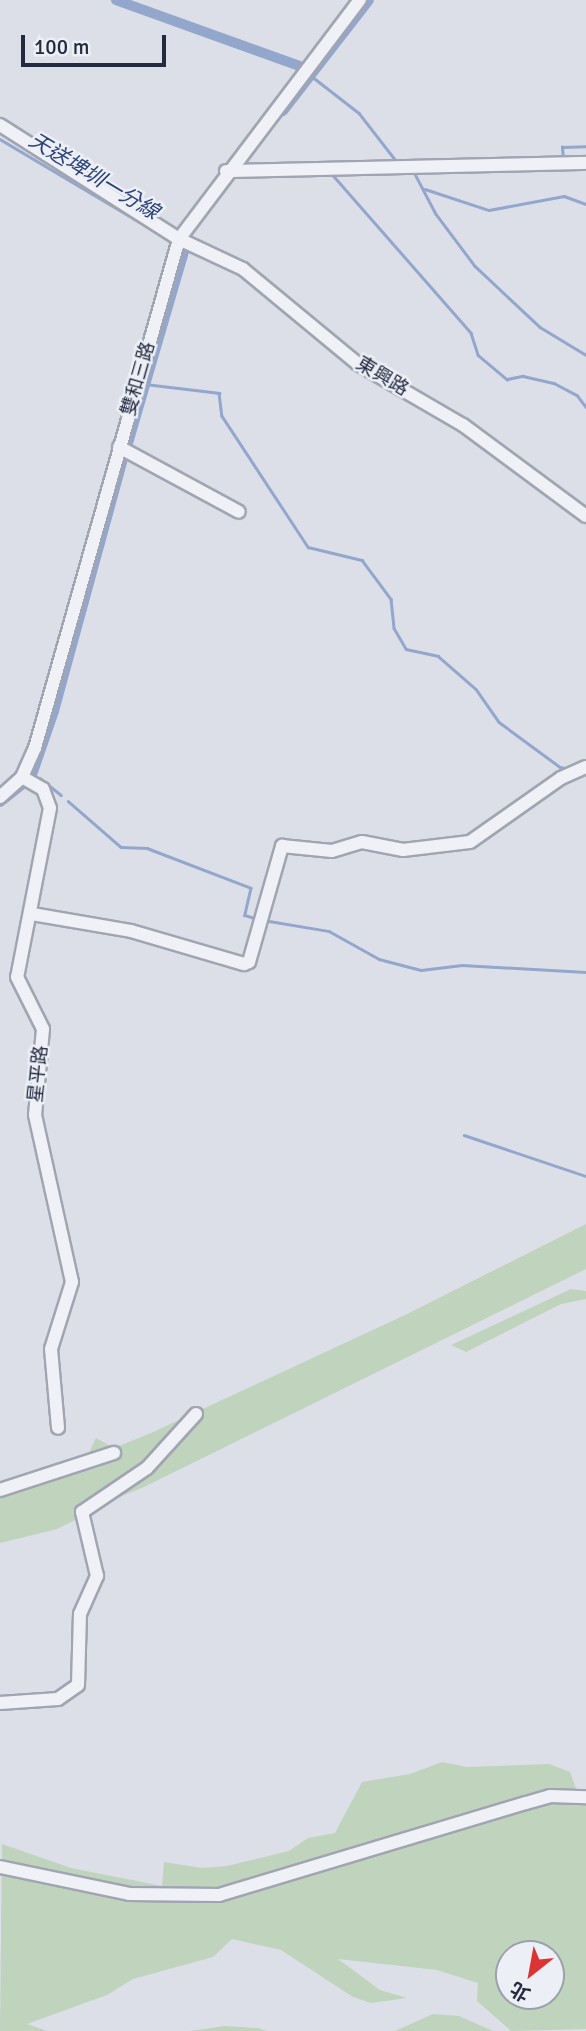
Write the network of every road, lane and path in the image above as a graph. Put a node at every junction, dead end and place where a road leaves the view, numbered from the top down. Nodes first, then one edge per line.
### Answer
1 (360, 0) edge
2 (0, 125) edge
3 (586, 163) edge
4 (235, 171) junction
5 (185, 242) junction
6 (125, 451) junction
7 (239, 512) dead end
8 (586, 516) edge
9 (586, 767) edge
10 (27, 779) junction
11 (0, 797) edge
12 (32, 914) junction
13 (196, 1414) dead end
14 (58, 1428) dead end
15 (114, 1453) dead end
16 (0, 1490) edge
17 (0, 1703) edge
18 (586, 1797) edge
19 (0, 1867) edge

1 - 4 street, 雙和三路
2 - 5 street, 東興路
3 - 4 street
4 - 5 street, 雙和三路
5 - 6 street, 雙和三路
5 - 8 street, 東興路
6 - 7 street
6 - 10 street, 雙和三路
9 - 12 street
10 - 11 street, 雙和三路
10 - 12 street, 星平路
12 - 14 street, 星平路
13 - 17 street
15 - 16 street
18 - 19 street

